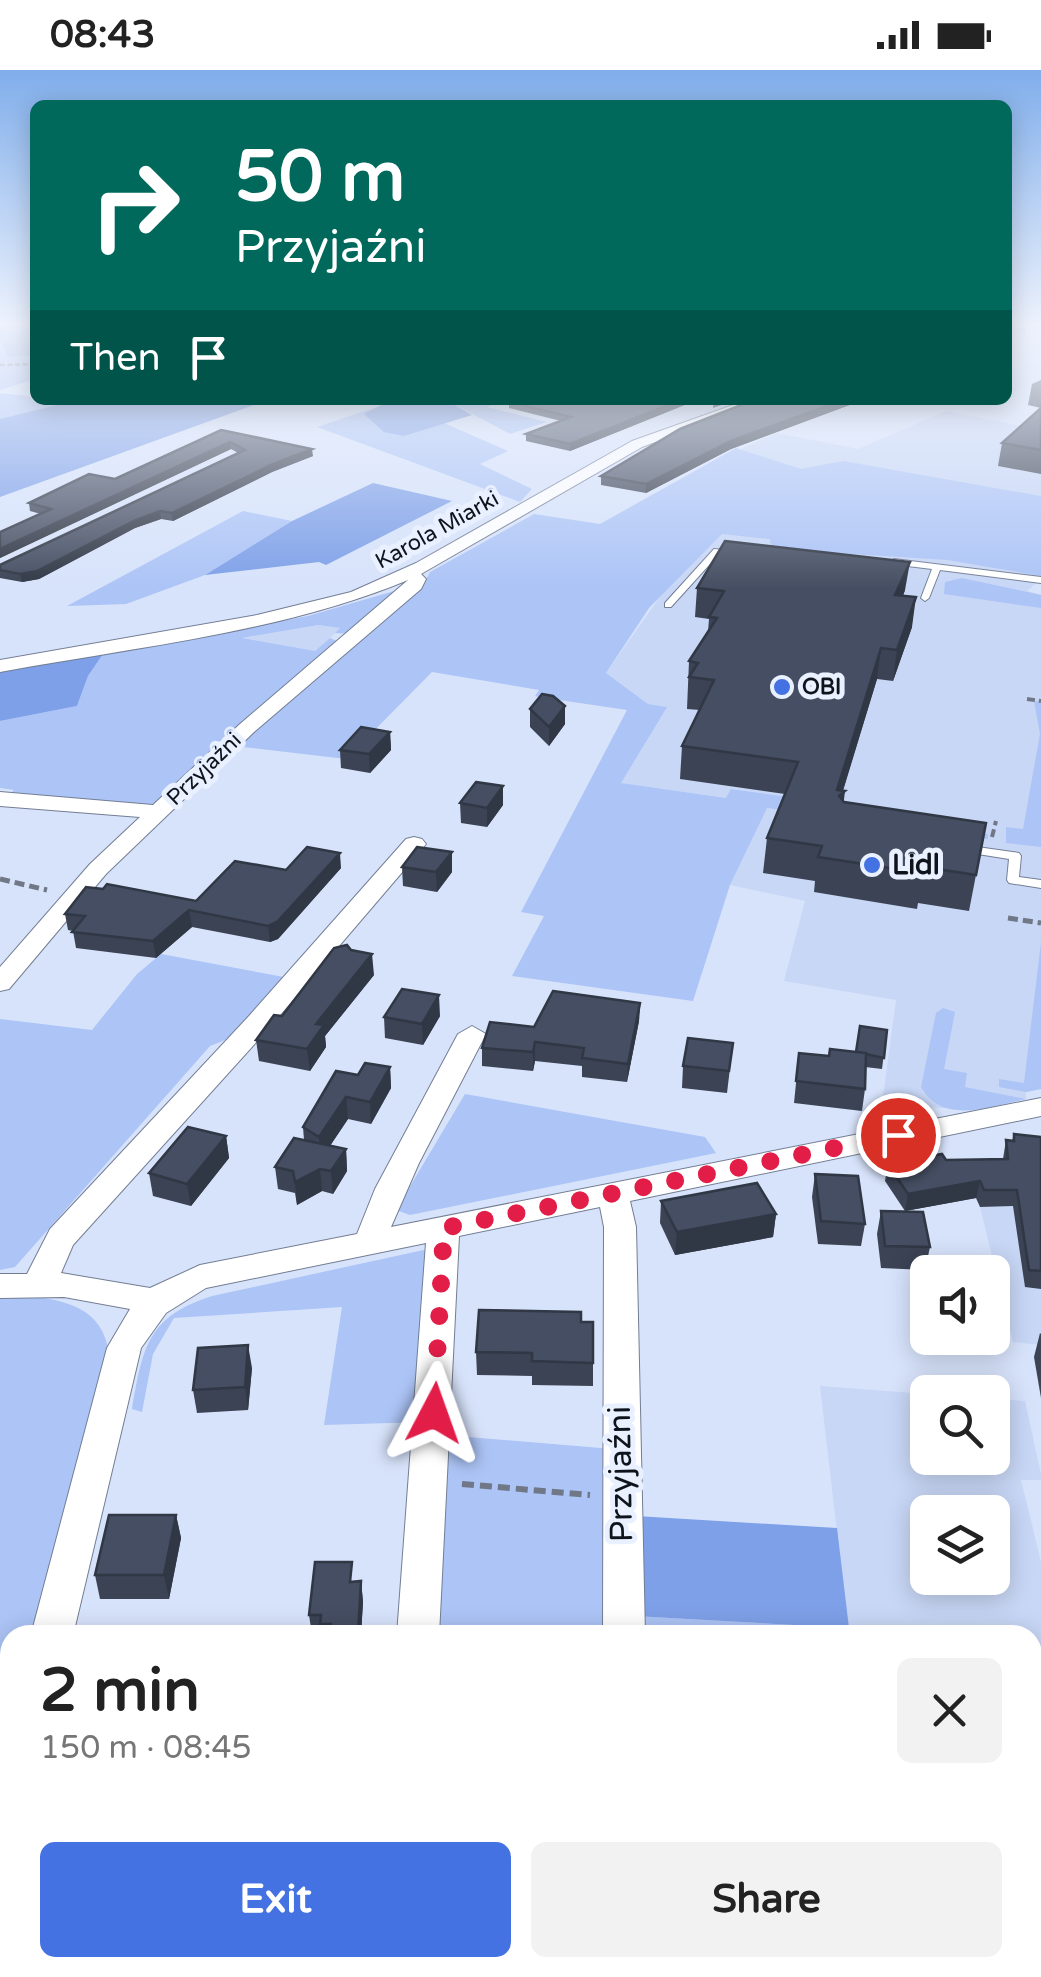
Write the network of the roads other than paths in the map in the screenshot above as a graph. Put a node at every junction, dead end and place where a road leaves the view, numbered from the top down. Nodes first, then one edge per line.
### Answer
1 (729, 411) edge
2 (748, 553) edge
3 (876, 561) edge
4 (937, 566) junction
5 (409, 574) junction
6 (1041, 584) edge
7 (925, 598) dead end
8 (668, 604) dead end
9 (0, 666) edge
10 (0, 799) edge
11 (159, 812) junction
12 (414, 844) edge
13 (958, 848) edge
14 (1041, 884) edge
15 (0, 982) edge
16 (472, 1034) dead end
17 (1041, 1107) edge
18 (613, 1194) junction
19 (444, 1228) junction
20 (370, 1242) junction
21 (41, 1283) junction
22 (0, 1286) edge
23 (153, 1301) junction
24 (55, 1625) edge
25 (419, 1625) edge
26 (624, 1625) edge

1 - 5 street, Karola Miarki
2 - 8 lane
3 - 4 lane
4 - 6 lane
4 - 7 lane
5 - 9 street, Karola Miarki
5 - 11 street, Przyjaźni
10 - 11 street
11 - 15 street, Przyjaźni
12 - 21 street
13 - 14 lane
16 - 20 street
17 - 18 street
18 - 19 street
18 - 26 street, Przyjaźni
19 - 20 street
19 - 25 street
20 - 23 street
21 - 22 street
21 - 23 street
23 - 24 street

